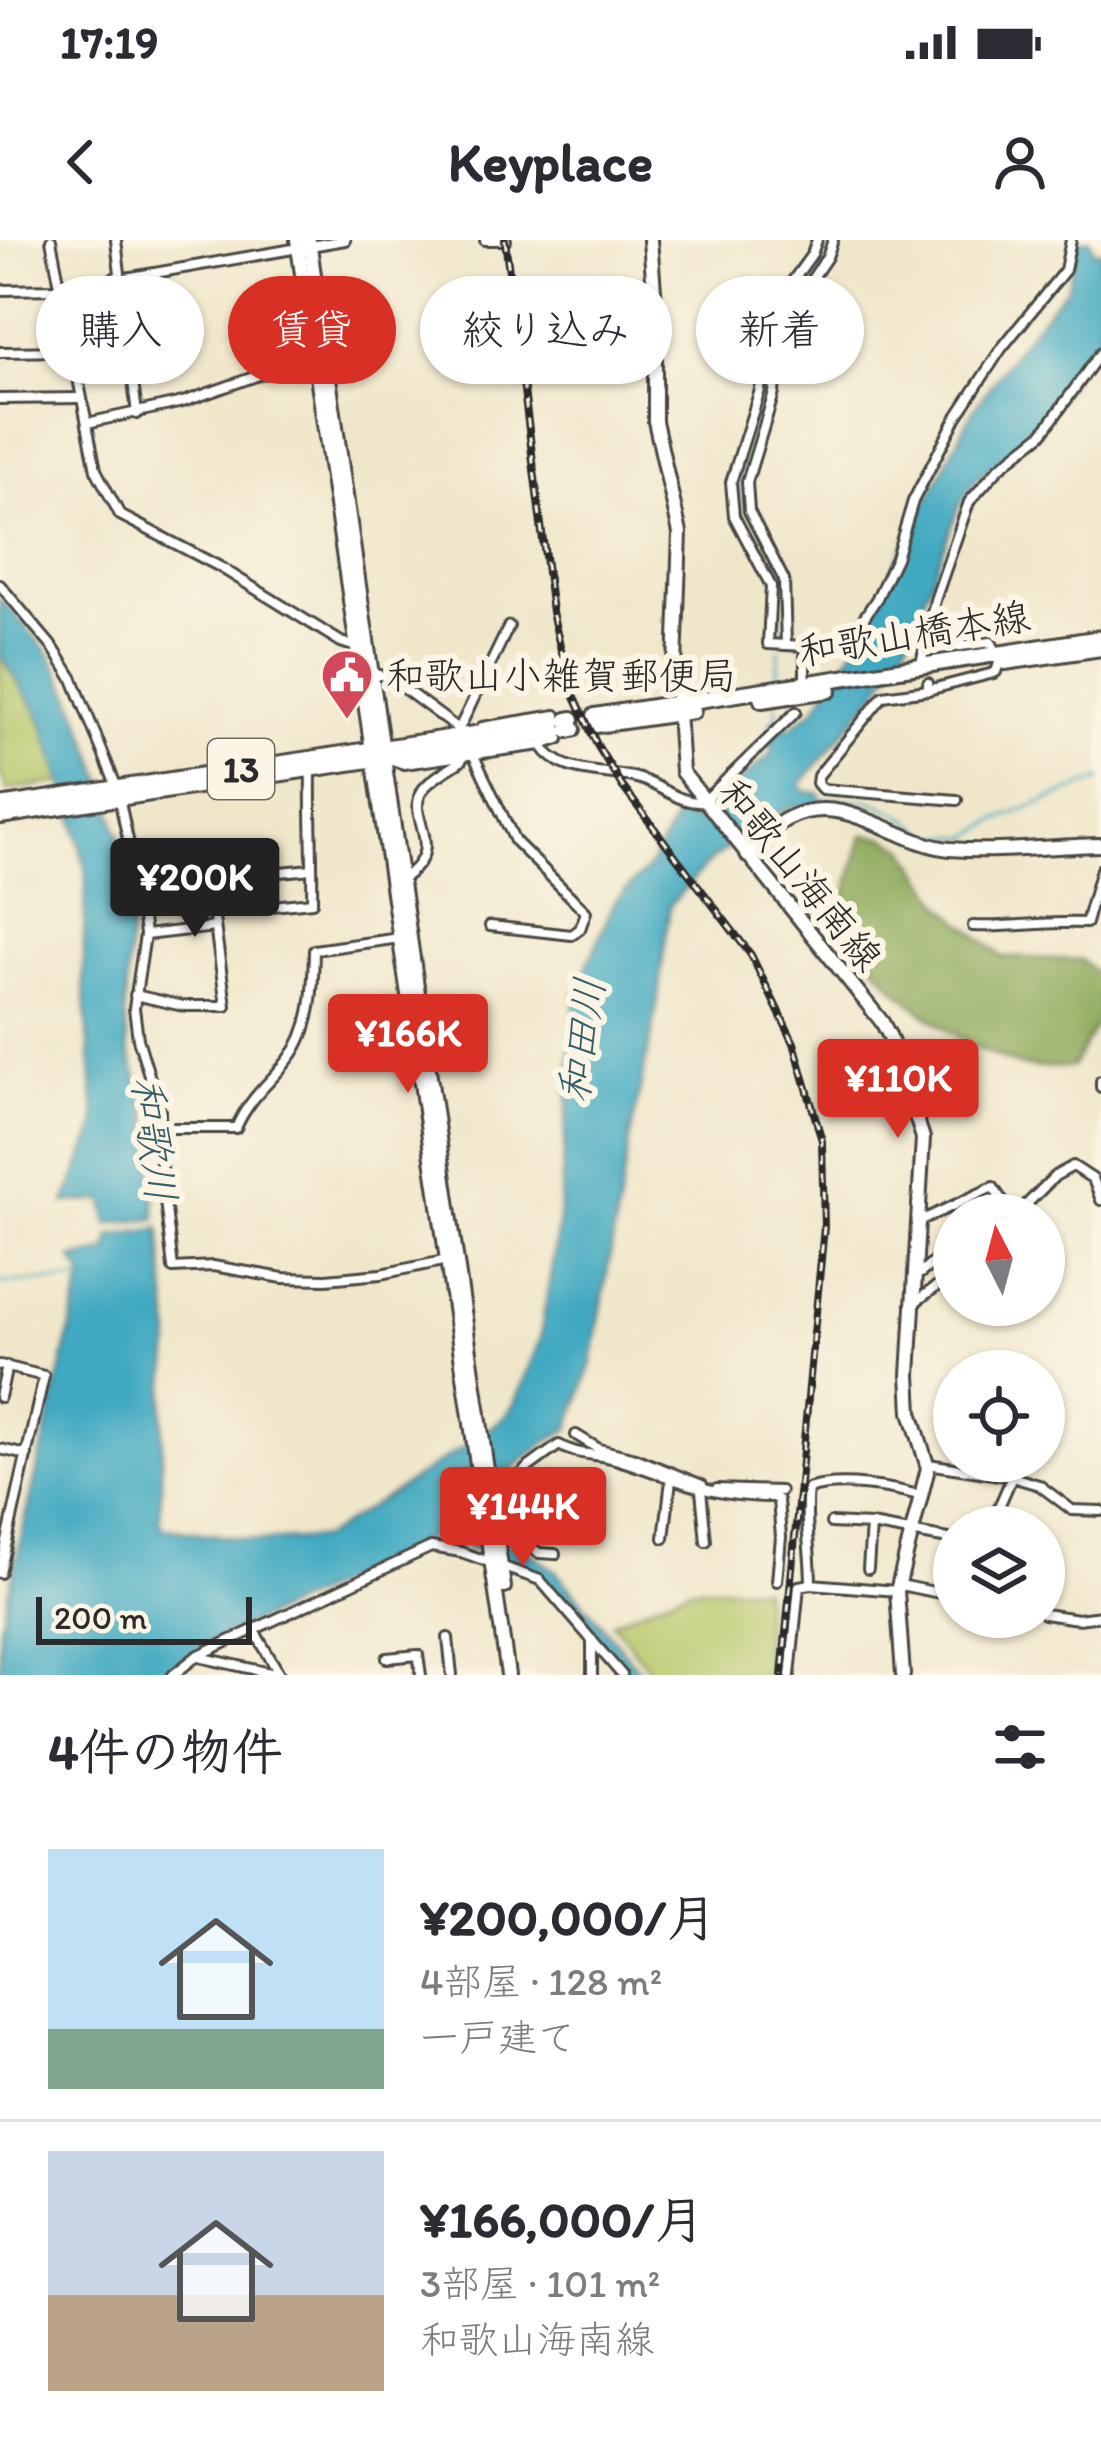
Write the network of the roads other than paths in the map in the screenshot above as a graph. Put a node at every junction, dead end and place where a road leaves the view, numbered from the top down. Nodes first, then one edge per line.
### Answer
1 (51, 240) edge
2 (116, 240) edge
3 (345, 240) edge
4 (485, 240) edge
5 (506, 240) edge
6 (650, 240) edge
7 (817, 240) edge
8 (833, 240) edge
9 (1071, 240) edge
10 (303, 244) edge
11 (58, 276) edge
12 (120, 276) edge
13 (126, 276) edge
14 (307, 276) edge
15 (0, 290) edge
16 (36, 292) edge
17 (0, 352) edge
18 (36, 352) edge
19 (1101, 352) edge
20 (78, 384) edge
21 (133, 384) edge
22 (231, 384) edge
23 (323, 384) edge
24 (80, 398) junction
25 (0, 399) edge
26 (137, 414) junction
27 (87, 423) junction
28 (0, 585) edge
29 (509, 626) dead end
30 (1101, 638) edge
31 (362, 646) junction
32 (786, 646) junction
33 (1101, 648) edge
34 (811, 652) junction
35 (998, 659) junction
36 (363, 674) junction
37 (809, 688) junction
38 (677, 708) junction
39 (796, 712) dead end
40 (596, 721) dead end
41 (564, 725) dead end
42 (458, 730) junction
43 (542, 745) junction
44 (377, 754) junction
45 (468, 755) junction
46 (311, 769) junction
47 (115, 793) junction
48 (957, 800) dead end
49 (853, 801) junction
50 (704, 804) junction
51 (5, 810) edge
52 (1101, 845) edge
53 (744, 852) junction
54 (136, 866) junction
55 (312, 869) junction
56 (1101, 869) edge
57 (396, 880) junction
58 (490, 926) dead end
59 (973, 926) dead end
60 (215, 927) junction
61 (145, 935) junction
62 (404, 938) junction
63 (135, 995) junction
64 (160, 1128) junction
65 (1037, 1194) edge
66 (1101, 1200) edge
67 (933, 1215) edge
68 (918, 1222) junction
69 (451, 1259) junction
70 (933, 1262) edge
71 (913, 1273) junction
72 (933, 1289) edge
73 (910, 1306) junction
74 (4, 1365) edge
75 (0, 1397) edge
76 (576, 1435) dead end
77 (0, 1449) edge
78 (27, 1455) junction
79 (928, 1464) junction
80 (933, 1465) edge
81 (671, 1480) junction
82 (1031, 1482) edge
83 (700, 1490) junction
84 (780, 1491) dead end
85 (922, 1496) junction
86 (488, 1501) junction
87 (1101, 1511) edge
88 (831, 1523) dead end
89 (871, 1525) junction
90 (492, 1531) junction
91 (910, 1531) junction
92 (933, 1536) edge
93 (664, 1538) dead end
94 (706, 1541) dead end
95 (3, 1549) edge
96 (556, 1554) dead end
97 (496, 1561) junction
98 (868, 1569) dead end
99 (0, 1574) edge
100 (777, 1582) dead end
101 (811, 1584) junction
102 (898, 1588) junction
103 (933, 1593) edge
104 (1101, 1616) edge
105 (1065, 1617) edge
106 (255, 1632) junction
107 (448, 1637) dead end
108 (592, 1640) junction
109 (197, 1656) junction
110 (387, 1658) dead end
111 (173, 1675) edge
112 (280, 1675) edge
113 (421, 1675) edge
114 (452, 1675) edge
115 (512, 1675) edge
116 (592, 1675) edge
117 (622, 1675) edge
118 (790, 1675) edge
119 (903, 1675) edge

1 - 11 street
2 - 12 street
3 - 10 street
4 - 5 street
6 - 38 main road, 和歌山海南線
7 - 32 street
8 - 32 street
9 - 34 street
10 - 13 street
10 - 14 main road
15 - 16 street
17 - 18 street
19 - 35 street
20 - 24 street
21 - 26 street
22 - 26 street
23 - 31 main road
24 - 25 street
24 - 27 street
26 - 27 street
27 - 31 street
28 - 47 street
29 - 42 street
30 - 35 main road, 和歌山橋本線
31 - 36 main road
32 - 34 street
33 - 35 main road, 和歌山橋本線
34 - 37 street
35 - 37 main road, 和歌山橋本線
35 - 49 street
36 - 42 street
36 - 44 main road
37 - 38 main road, 和歌山橋本線
38 - 40 main road, 和歌山橋本線
38 - 50 main road, 和歌山海南線
39 - 50 street
41 - 44 main road, 13
42 - 43 street
42 - 44 street
43 - 45 street
43 - 50 street
44 - 45 street
44 - 46 main road, 13
44 - 47 main road, 13
44 - 57 main road
45 - 57 street
45 - 58 street
46 - 47 main road, 13
46 - 55 street
47 - 51 main road, 13
47 - 54 street
48 - 49 street
49 - 52 main road
49 - 53 main road
50 - 53 main road, 和歌山海南線
53 - 68 main road, 和歌山海南線
54 - 60 street
54 - 61 street
55 - 55 street
56 - 59 street
57 - 62 main road
60 - 61 street
60 - 63 street
61 - 63 street
62 - 64 street
62 - 69 main road
63 - 64 street
64 - 69 street
65 - 66 street
67 - 68 street
68 - 71 main road, 和歌山海南線
69 - 86 main road
70 - 71 street
71 - 73 main road, 和歌山海南線
72 - 73 street
73 - 79 main road, 和歌山海南線
74 - 75 street
74 - 78 street
76 - 84 street
77 - 78 street
78 - 95 street
79 - 80 street
79 - 85 main road, 和歌山海南線
81 - 83 street
81 - 86 street
81 - 93 street
82 - 87 street
83 - 94 street
83 - 100 street
85 - 91 main road, 和歌山海南線
85 - 101 street
86 - 90 main road
88 - 89 street
89 - 91 street
89 - 98 street
90 - 96 street
90 - 97 main road
91 - 92 street
91 - 102 main road, 和歌山海南線
95 - 99 street
97 - 106 street
97 - 108 street
97 - 115 main road
101 - 102 street
101 - 118 street
102 - 103 street
102 - 119 main road, 和歌山海南線
104 - 105 street
106 - 109 street
106 - 112 street
107 - 114 street
108 - 116 street
108 - 117 street
109 - 111 street
109 - 112 street
110 - 113 street

